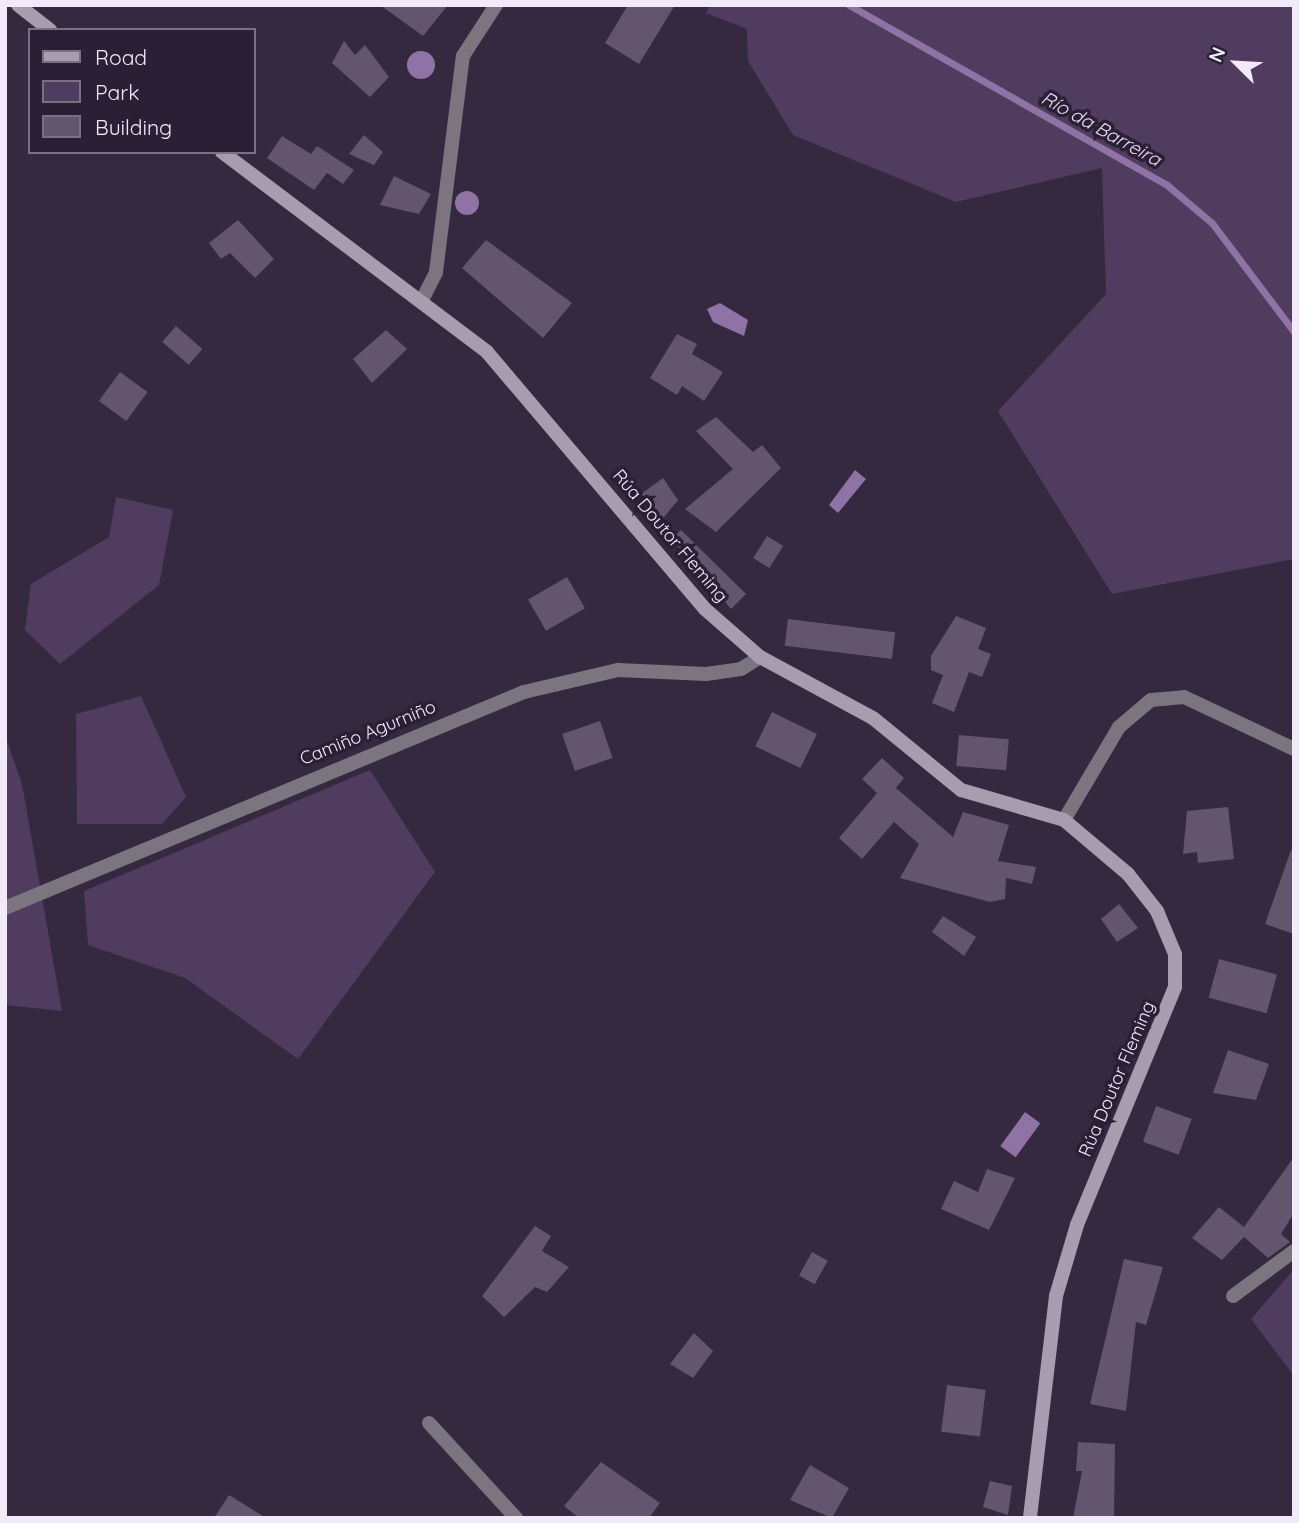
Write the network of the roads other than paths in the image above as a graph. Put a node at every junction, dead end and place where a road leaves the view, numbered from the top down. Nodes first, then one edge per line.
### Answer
1 (18, 5) edge
2 (496, 5) edge
3 (47, 28) edge
4 (225, 154) edge
5 (422, 300) junction
6 (760, 657) junction
7 (1294, 749) edge
8 (1064, 820) junction
9 (5, 908) edge
10 (1294, 1251) edge
11 (1233, 1296) dead end
12 (429, 1423) dead end
13 (516, 1518) edge
14 (1030, 1518) edge

1 - 3 main road
2 - 5 street
4 - 5 main road, Rúa Doutor Fleming
5 - 6 main road, Rúa Doutor Fleming
6 - 8 main road, Rúa Doutor Fleming
6 - 9 street, Camiño Agurniño
7 - 8 street
8 - 14 main road, Rúa Doutor Fleming
10 - 11 street
12 - 13 street

